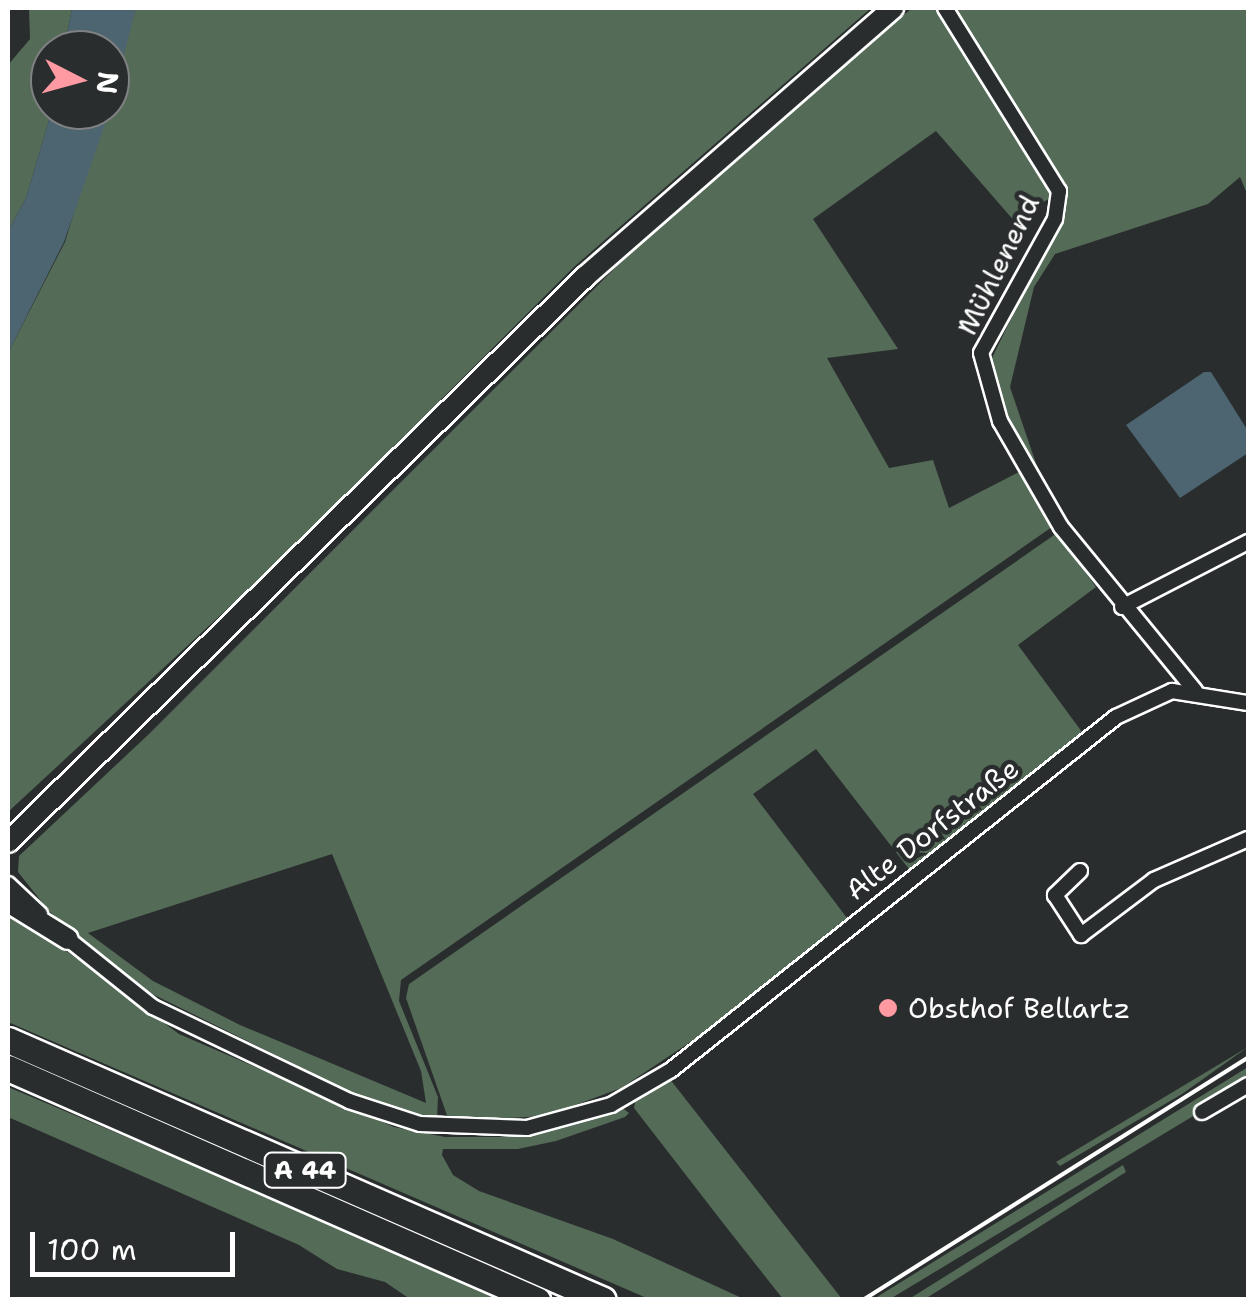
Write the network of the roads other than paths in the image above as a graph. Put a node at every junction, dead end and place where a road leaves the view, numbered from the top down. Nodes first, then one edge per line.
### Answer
1 (893, 8) edge
2 (945, 8) edge
3 (1248, 542) edge
4 (1122, 606) junction
5 (1194, 690) junction
6 (1248, 703) edge
7 (1248, 839) edge
8 (8, 842) edge
9 (1080, 871) dead end
10 (8, 884) edge
11 (8, 902) edge
12 (68, 939) junction
13 (8, 1040) edge
14 (8, 1068) edge
15 (1248, 1085) edge
16 (1202, 1112) dead end
17 (537, 1300) edge
18 (603, 1300) edge

1 - 8 main road
2 - 4 street, Mühlenend
3 - 4 street
4 - 5 street, Mühlenend
5 - 6 street, Alte Dorfstraße
5 - 12 street, Alte Dorfstraße
7 - 9 street
10 - 12 street, Alte Dorfstraße
11 - 12 main road
13 - 18 highway, A 44
14 - 17 highway, A 44
15 - 16 street

